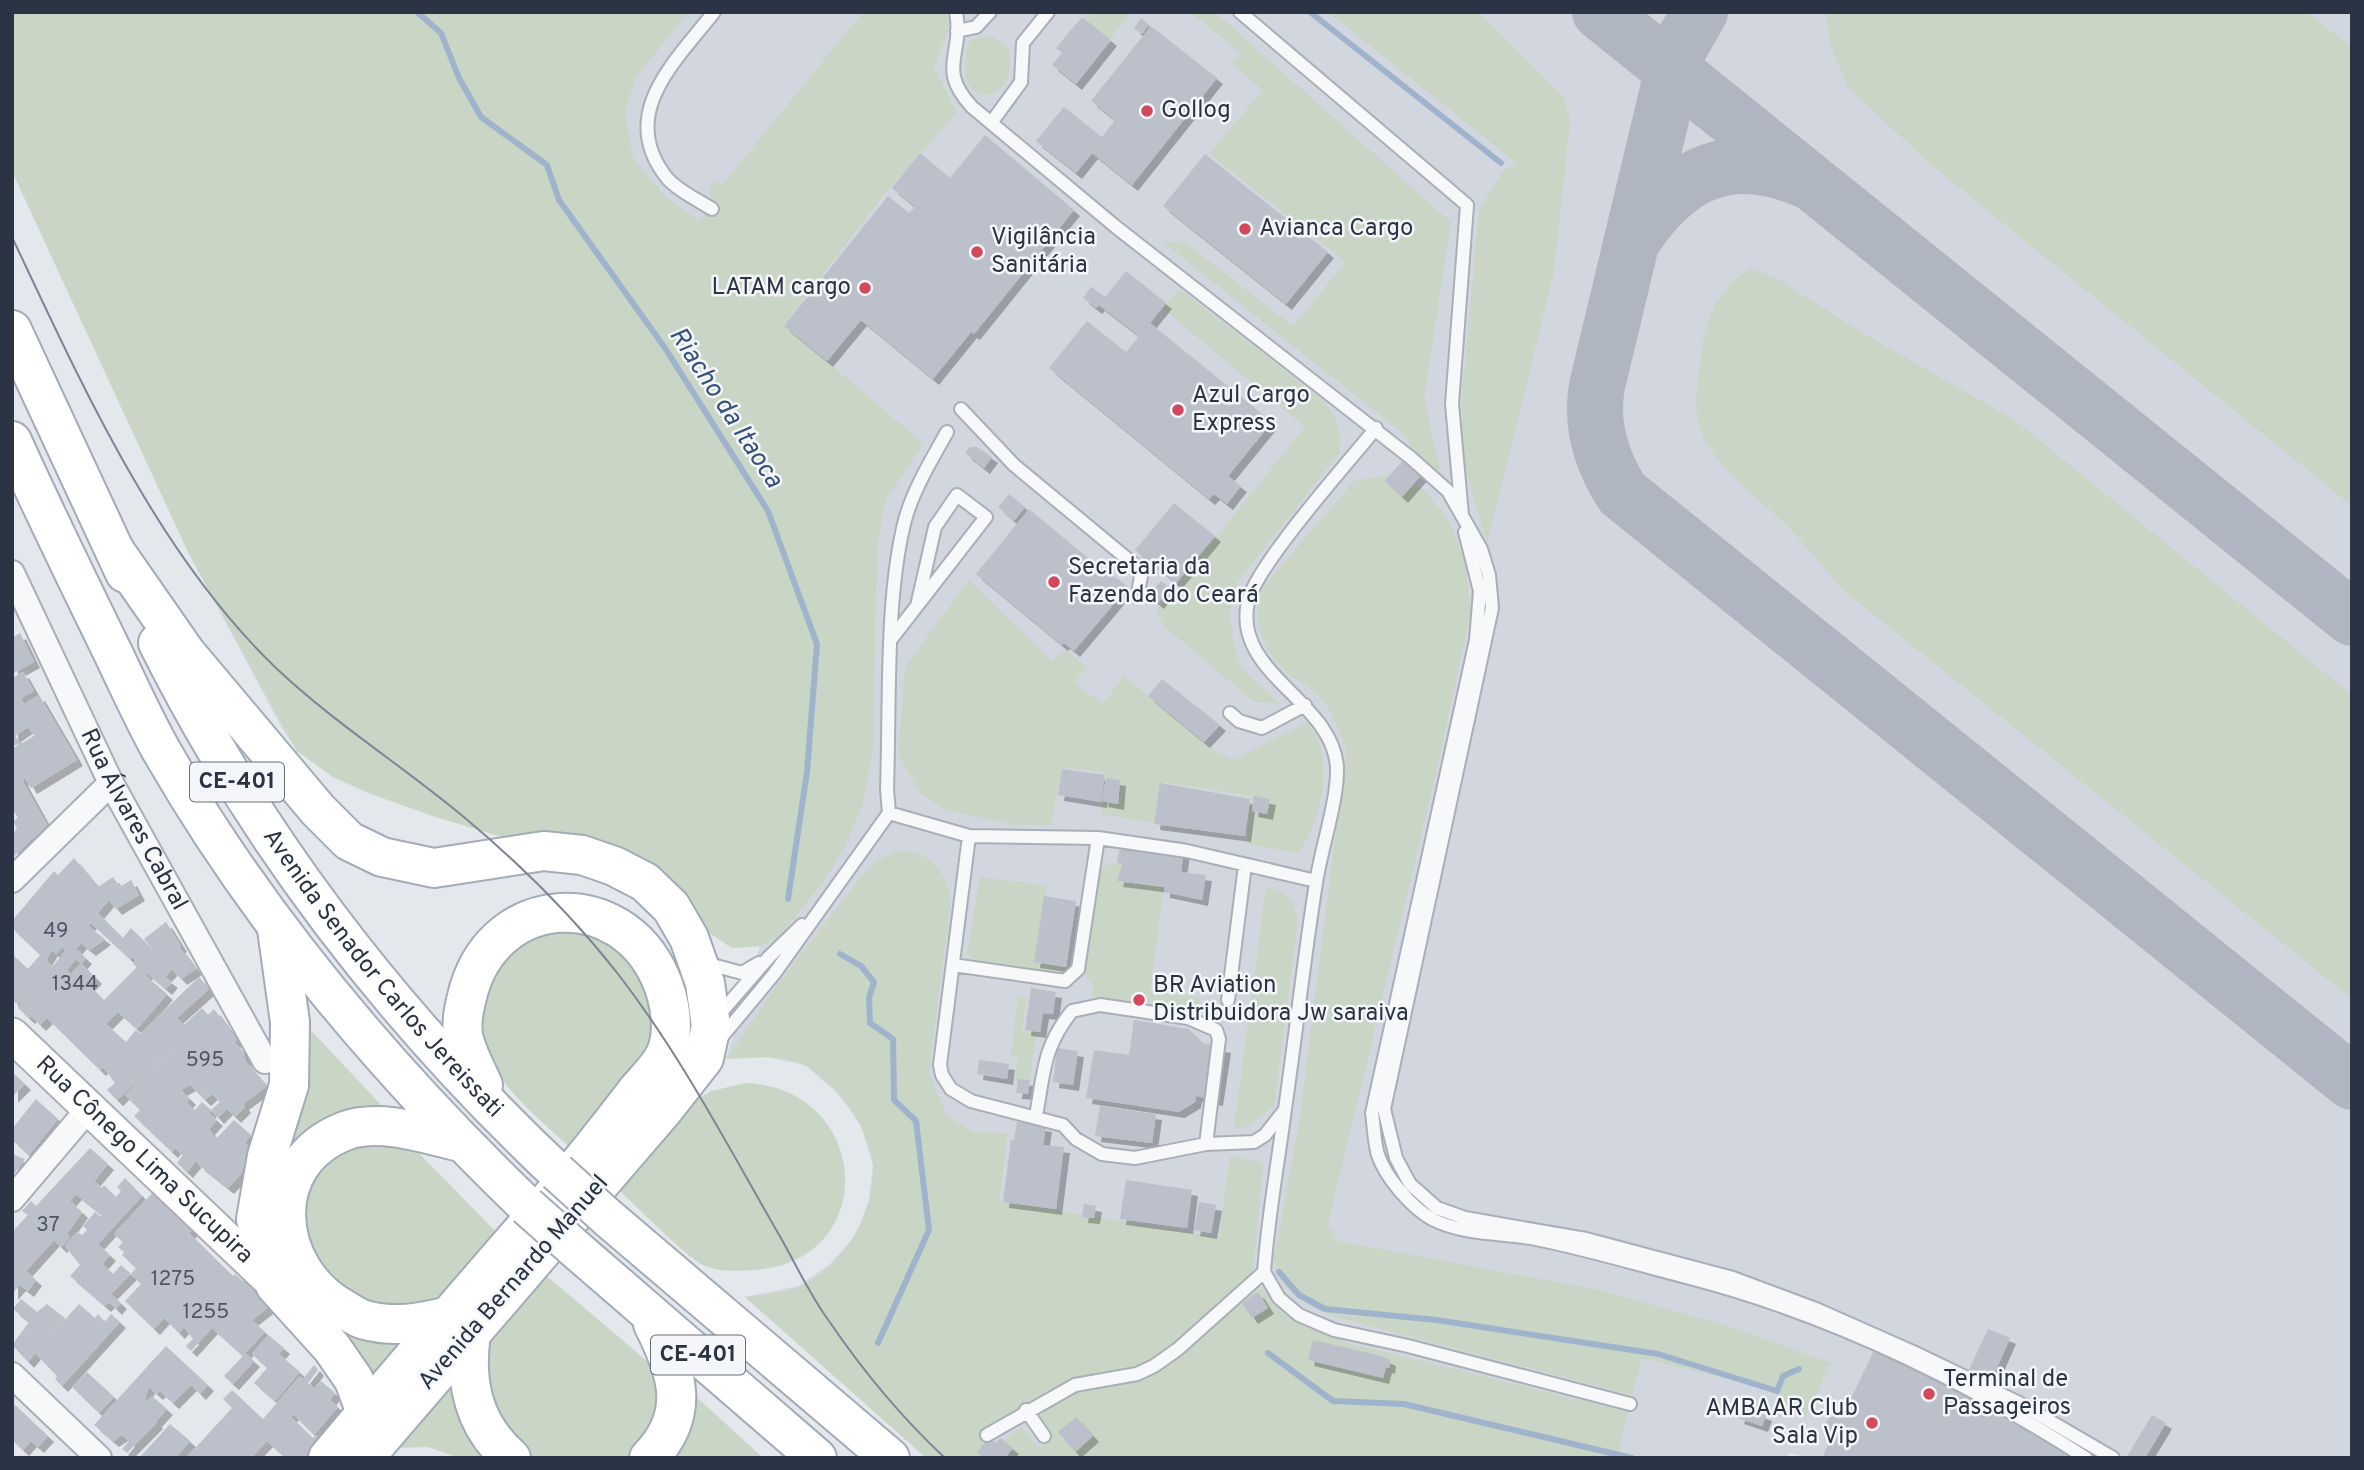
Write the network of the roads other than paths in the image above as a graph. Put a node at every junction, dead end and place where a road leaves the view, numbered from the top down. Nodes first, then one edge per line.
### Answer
1 (715, 12) edge
2 (956, 12) edge
3 (990, 12) edge
4 (1048, 12) edge
5 (1240, 12) edge
6 (957, 31) junction
7 (991, 123) junction
8 (712, 209) dead end
9 (12, 330) edge
10 (961, 409) dead end
11 (1376, 428) junction
12 (947, 432) dead end
13 (12, 441) edge
14 (1462, 521) junction
15 (115, 551) junction
16 (12, 573) edge
17 (1139, 587) dead end
18 (918, 606) junction
19 (892, 638) junction
20 (1305, 705) junction
21 (1230, 713) dead end
22 (111, 783) junction
23 (889, 813) junction
24 (969, 836) junction
25 (1098, 838) junction
26 (1245, 865) junction
27 (12, 880) edge
28 (1316, 881) junction
29 (828, 901) junction
30 (277, 927) junction
31 (769, 957) junction
32 (697, 961) junction
33 (953, 965) junction
34 (1228, 1000) dead end
35 (12, 1035) edge
36 (703, 1043) junction
37 (265, 1061) dead end
38 (667, 1092) junction
39 (90, 1107) junction
40 (1286, 1108) junction
41 (1036, 1116) junction
42 (499, 1118) junction
43 (460, 1142) junction
44 (1206, 1144) junction
45 (592, 1150) junction
46 (12, 1199) edge
47 (1264, 1272) junction
48 (275, 1285) junction
49 (645, 1310) junction
50 (460, 1324) junction
51 (12, 1375) edge
52 (1630, 1404) dead end
53 (1026, 1410) junction
54 (366, 1413) junction
55 (987, 1435) dead end
56 (1044, 1436) dead end
57 (99, 1458) edge
58 (328, 1458) edge
59 (364, 1458) edge
60 (511, 1458) edge
61 (649, 1458) edge
62 (817, 1458) edge
63 (890, 1458) edge
64 (2086, 1458) edge
65 (2113, 1458) edge

1 - 8 lane
2 - 6 lane
3 - 6 lane
4 - 7 lane
5 - 14 lane
6 - 7 lane
7 - 11 lane
9 - 15 main road, Avenida Senador Carlos Jereissati / CE-401
10 - 17 lane
11 - 14 lane
11 - 20 lane
12 - 19 lane
13 - 30 main road, Avenida Senador Carlos Jereissati / CE-401
14 - 64 lane
14 - 65 lane
15 - 32 main road
15 - 42 main road, Avenida Senador Carlos Jereissati / CE-401
16 - 22 street, Rua Álvares Cabral
18 - 18 lane
18 - 19 lane
19 - 23 lane
20 - 21 lane
20 - 28 lane
22 - 27 street
22 - 37 street, Rua Álvares Cabral
23 - 24 lane
23 - 29 lane
24 - 25 lane
24 - 33 lane
25 - 26 lane
25 - 33 lane
26 - 28 lane
26 - 34 lane
28 - 40 lane
29 - 31 lane
29 - 36 lane
30 - 43 main road, Avenida Senador Carlos Jereissati / CE-401
30 - 48 main road
31 - 32 lane
31 - 36 lane
32 - 36 main road
33 - 41 lane
35 - 39 street, Rua Cônego Lima Sucupira
36 - 38 main road, Avenida Bernardo Manuel
38 - 45 lane
38 - 50 main road, Avenida Bernardo Manuel
39 - 46 street
39 - 48 street, Rua Cônego Lima Sucupira
40 - 44 lane
40 - 47 lane
41 - 44 lane
41 - 44 lane
42 - 45 main road, Avenida Bernardo Manuel
42 - 63 main road, Avenida Senador Carlos Jereissati / CE-401, bridge
43 - 49 main road, Avenida Senador Carlos Jereissati / CE-401, bridge
43 - 50 main road
45 - 50 main road, Avenida Bernardo Manuel
47 - 52 lane
47 - 53 lane
48 - 54 main road
49 - 61 main road
49 - 62 main road, Avenida Senador Carlos Jereissati / CE-401
50 - 54 main road, Avenida Bernardo Manuel
50 - 59 main road, Avenida Bernardo Manuel
50 - 60 main road
51 - 57 street
53 - 55 lane
53 - 56 lane
54 - 58 main road, Avenida Bernardo Manuel

